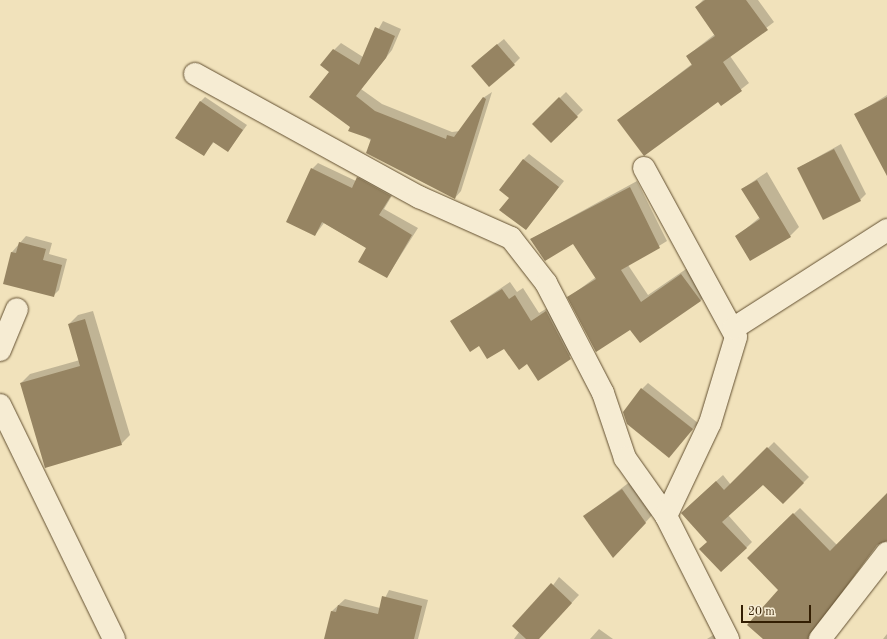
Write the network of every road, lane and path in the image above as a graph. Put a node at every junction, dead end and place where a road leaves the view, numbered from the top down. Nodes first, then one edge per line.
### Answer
1 (195, 74) dead end
2 (644, 168) dead end
3 (887, 230) edge
4 (17, 309) dead end
5 (734, 328) junction
6 (0, 350) edge
7 (0, 405) edge
8 (666, 516) junction
9 (887, 553) edge
10 (114, 639) edge
11 (728, 639) edge
12 (820, 639) edge

1 - 8 street
2 - 5 street
3 - 5 street
4 - 6 street
5 - 8 street
7 - 10 street
8 - 11 street
9 - 12 street

